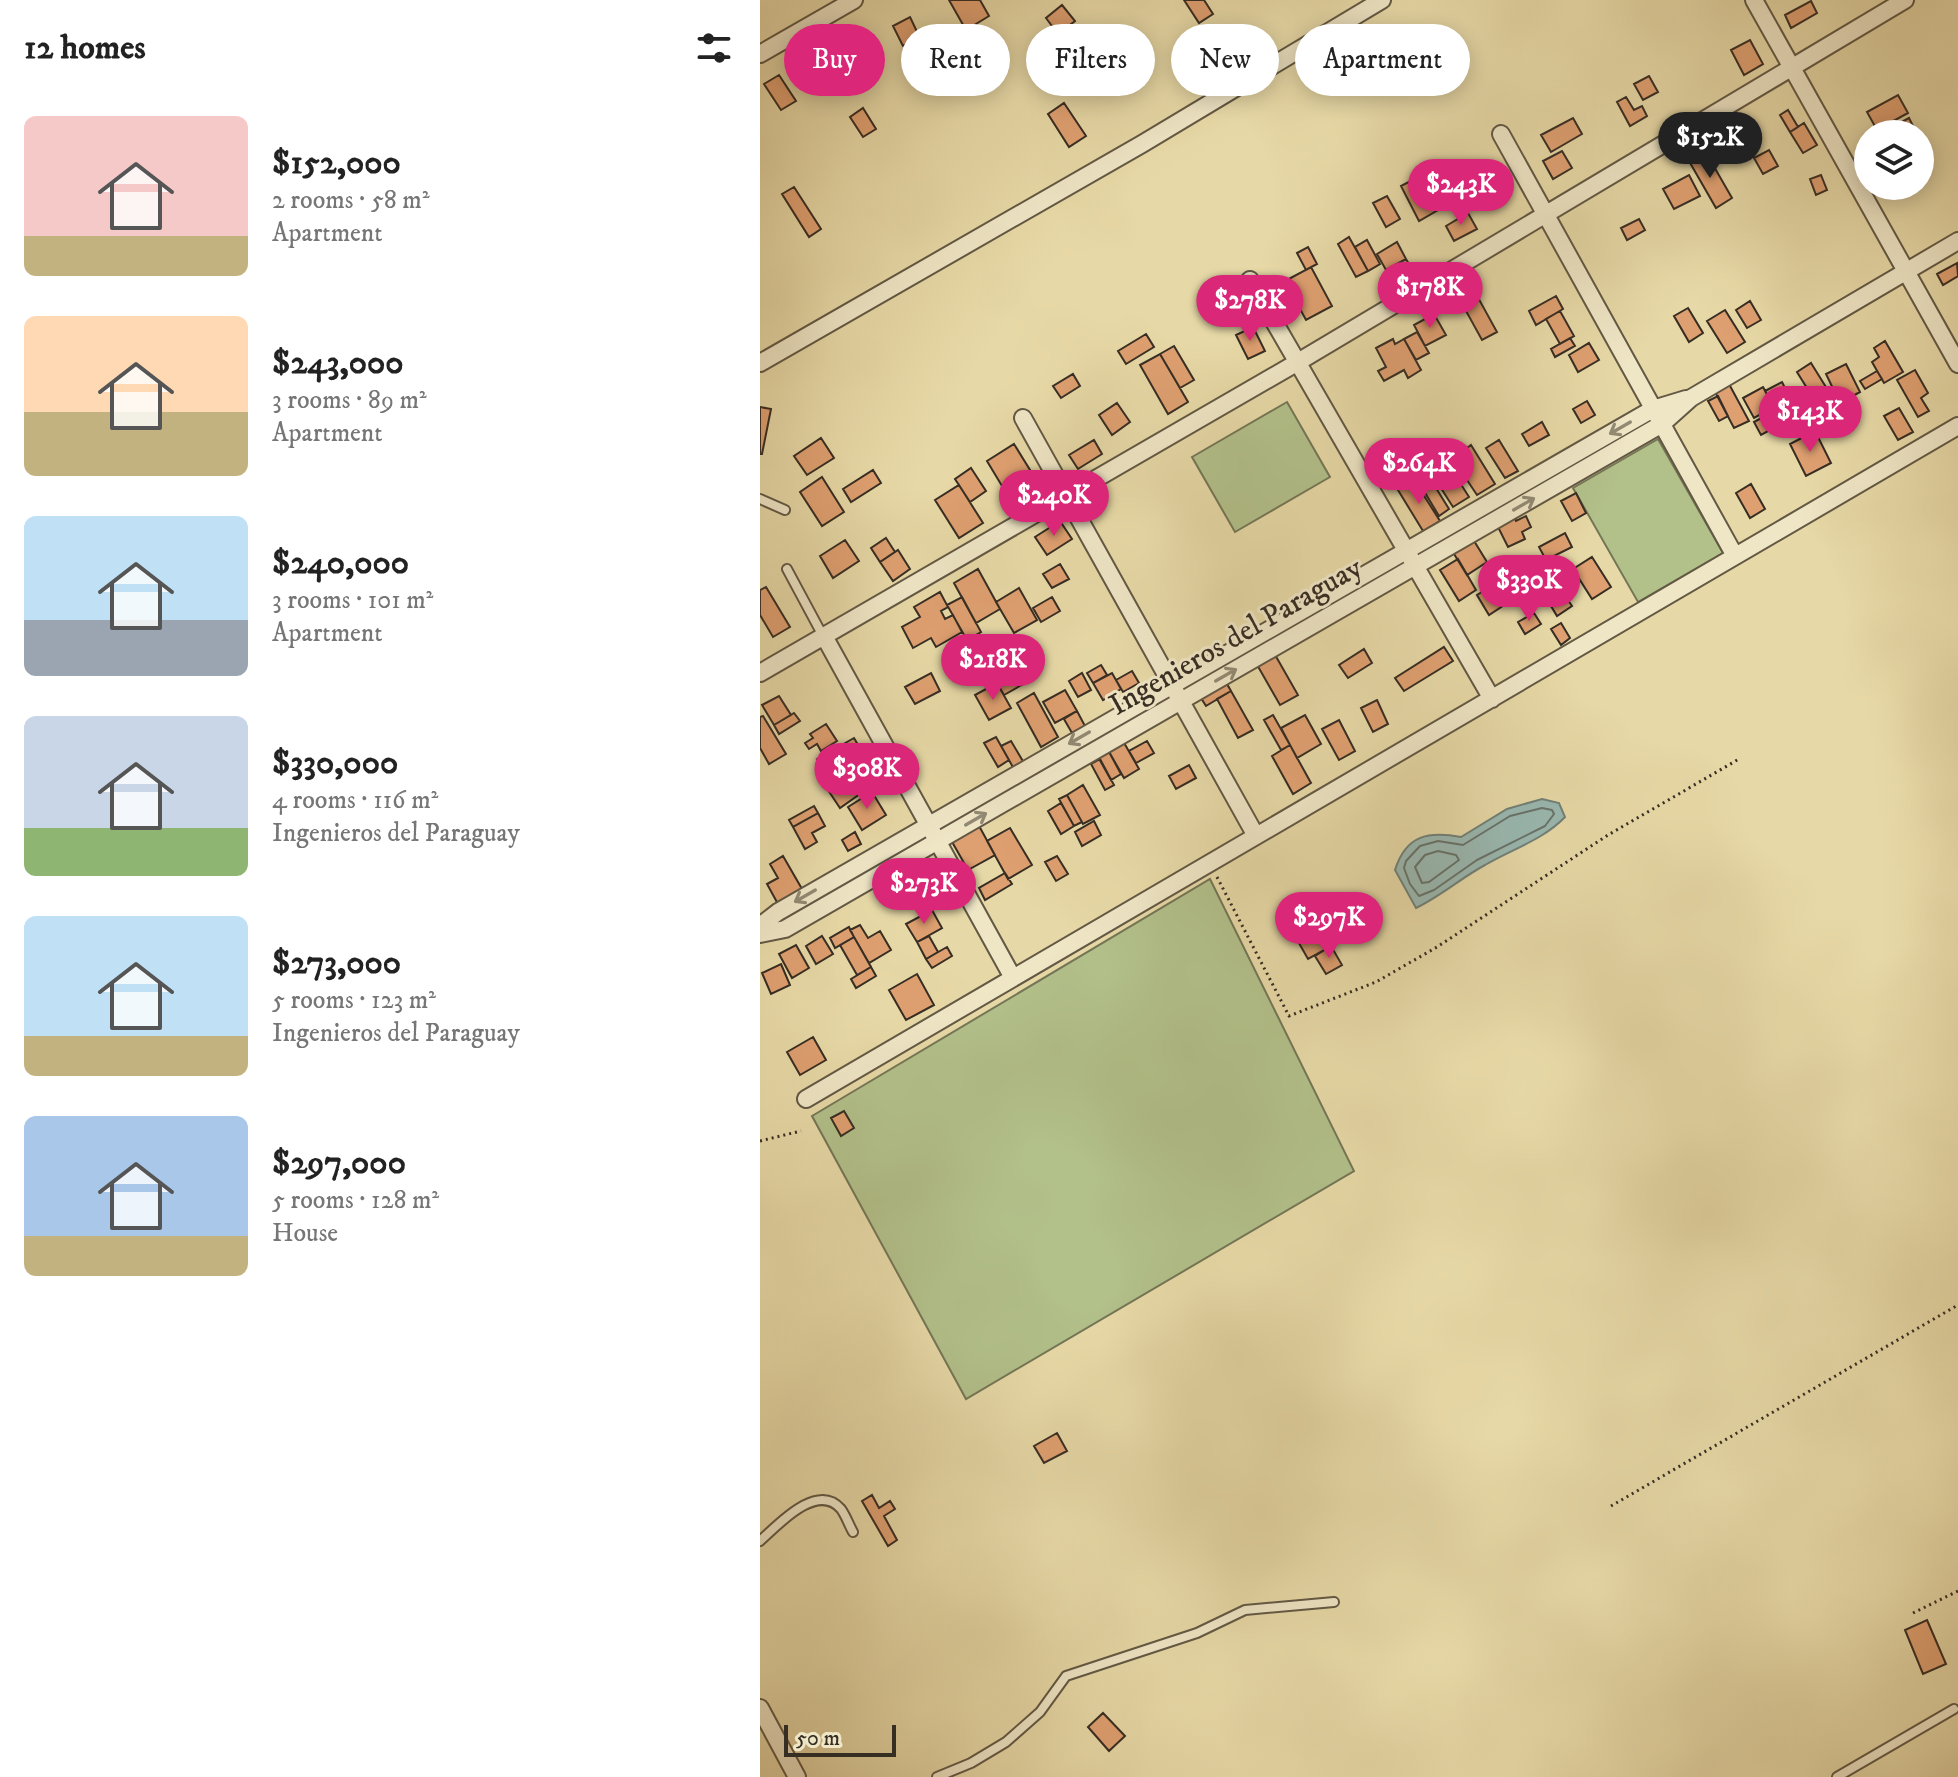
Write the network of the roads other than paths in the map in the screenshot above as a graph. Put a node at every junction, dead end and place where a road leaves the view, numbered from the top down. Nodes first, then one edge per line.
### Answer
1 (854, 0) edge
2 (1382, 0) edge
3 (1754, 0) edge
4 (1905, 0) edge
5 (760, 54) edge
6 (1792, 67) junction
7 (1501, 134) dead end
8 (1546, 214) junction
9 (1958, 241) edge
10 (1906, 272) junction
11 (1250, 280) dead end
12 (1298, 362) junction
13 (760, 363) edge
14 (1958, 364) edge
15 (1691, 398) junction
16 (1653, 409) junction
17 (1023, 418) dead end
18 (1662, 424) junction
19 (1958, 426) edge
20 (1066, 496) junction
21 (760, 499) edge
22 (785, 510) dead end
23 (1406, 551) junction
24 (1735, 556) junction
25 (1415, 566) junction
26 (787, 569) dead end
27 (824, 636) junction
28 (760, 673) edge
29 (1172, 685) junction
30 (1492, 699) junction
31 (1180, 701) junction
32 (928, 825) junction
33 (1256, 836) junction
34 (937, 841) junction
35 (760, 926) edge
36 (760, 934) edge
37 (1013, 978) junction
38 (806, 1099) dead end
39 (853, 1532) dead end
40 (760, 1541) edge
41 (1334, 1602) dead end
42 (760, 1708) edge
43 (1954, 1709) dead end
44 (797, 1777) edge
45 (937, 1777) edge
46 (1837, 1777) edge

1 - 5 street
2 - 13 street
3 - 6 street
4 - 6 street
6 - 8 street
6 - 10 street
7 - 8 street
8 - 12 street
8 - 16 street
9 - 10 street, Ingenieros del Paraguay
10 - 14 street
10 - 15 street, Ingenieros del Paraguay
11 - 12 street
12 - 20 street
12 - 23 street
15 - 16 street, Ingenieros del Paraguay
15 - 18 street, Ingenieros del Paraguay
16 - 18 street
16 -> 23 street, Ingenieros del Paraguay
17 - 20 street
18 - 24 street
25 -> 18 street, Ingenieros del Paraguay
19 - 24 street
20 - 27 street
20 - 29 street
21 - 22 lane
23 - 25 street
23 - 29 street, Ingenieros del Paraguay
24 - 30 street
25 - 30 street
31 -> 25 street, Ingenieros del Paraguay
26 - 27 lane
27 - 28 street
27 - 32 street
29 - 31 street
29 -> 32 street, Ingenieros del Paraguay
30 - 33 street
31 - 33 street
34 -> 31 street, Ingenieros del Paraguay
32 - 34 street
32 -> 35 street, Ingenieros del Paraguay
33 - 37 street
34 - 36 street, Ingenieros del Paraguay
34 - 37 street
37 - 38 street
39 - 40 lane
41 - 45 lane
42 - 44 street
43 - 46 lane

